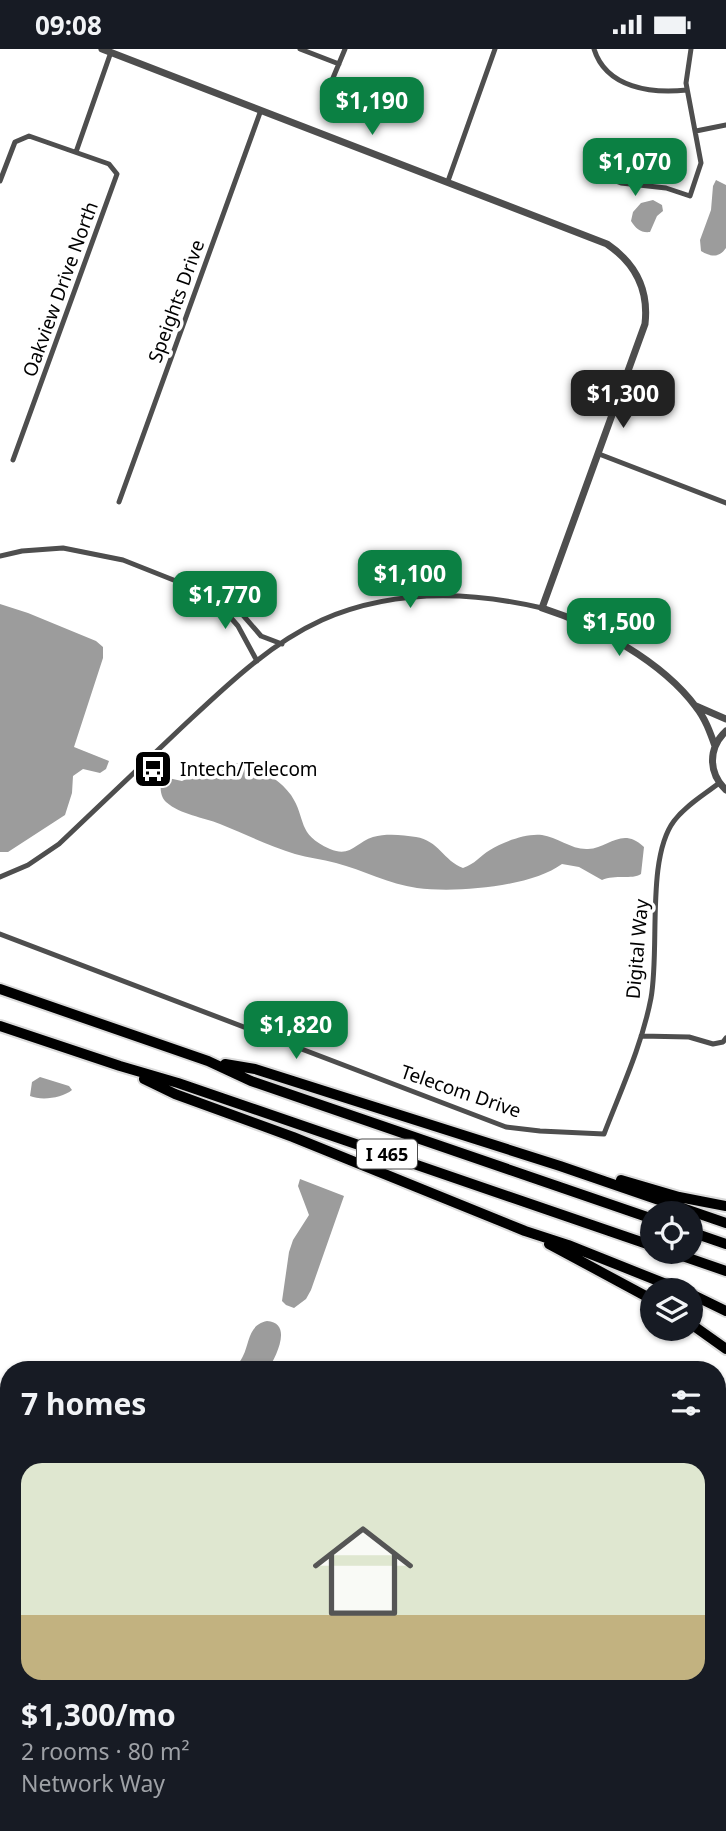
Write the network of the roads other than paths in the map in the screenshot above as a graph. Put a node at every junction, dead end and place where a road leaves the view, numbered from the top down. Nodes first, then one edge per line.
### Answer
1 (102, 49) edge
2 (300, 49) edge
3 (345, 49) edge
4 (495, 49) edge
5 (594, 49) edge
6 (691, 49) edge
7 (111, 52) junction
8 (339, 64) junction
9 (687, 90) junction
10 (323, 102) dead end
11 (261, 110) junction
12 (726, 125) edge
13 (696, 131) junction
14 (76, 152) junction
15 (589, 171) dead end
16 (0, 180) edge
17 (448, 181) junction
18 (599, 454) junction
19 (13, 460) dead end
20 (119, 502) dead end
21 (726, 503) edge
22 (0, 556) edge
23 (210, 594) junction
24 (542, 608) junction
25 (282, 644) junction
26 (257, 660) junction
27 (696, 706) junction
28 (726, 719) edge
29 (726, 731) edge
30 (715, 746) junction
31 (719, 783) junction
32 (726, 790) edge
33 (0, 877) edge
34 (0, 934) edge
35 (0, 989) edge
36 (0, 1026) edge
37 (641, 1036) junction
38 (726, 1038) edge
39 (208, 1061) junction
40 (120, 1066) junction
41 (604, 1134) joint
42 (560, 1166) junction
43 (726, 1206) edge
44 (640, 1215) edge
45 (726, 1223) edge
46 (525, 1231) junction
47 (703, 1236) edge
48 (640, 1242) edge
49 (726, 1244) edge
50 (703, 1263) edge
51 (726, 1271) edge
52 (651, 1278) edge
53 (640, 1293) edge
54 (703, 1300) edge
55 (726, 1311) edge
56 (703, 1333) edge
57 (726, 1349) edge

1 - 7 street
2 - 8 street
3 - 8 street
4 - 17 street
5 - 9 street
6 - 9 street
7 - 11 street
7 - 14 street
8 - 10 street
9 - 13 street
11 - 17 street
11 - 20 street, Speights Drive
12 - 13 street
13 - 15 street
14 - 16 street, Oakview Drive North
14 - 19 street, Oakview Drive North
17 - 18 street
18 - 21 street
18 - 24 street
22 - 23 street
23 - 25 street
23 - 26 street
24 - 25 street
24 - 27 street
25 - 26 street
26 - 33 street
27 - 28 street
27 - 30 street
29 - 30 street
30 - 31 street
31 - 32 street
31 - 37 street, Digital Way
34 - 41 street, Telecom Drive
35 - 39 highway, I 465
36 - 40 highway, I 465
37 - 38 street
37 - 41 street, Digital Way
39 - 42 highway
39 - 44 highway, I 465
40 - 46 highway
40 - 48 highway, I 465
42 - 43 highway
42 - 45 highway
46 - 52 highway
46 - 53 highway
47 - 49 highway
50 - 51 highway
54 - 55 highway
56 - 57 highway

